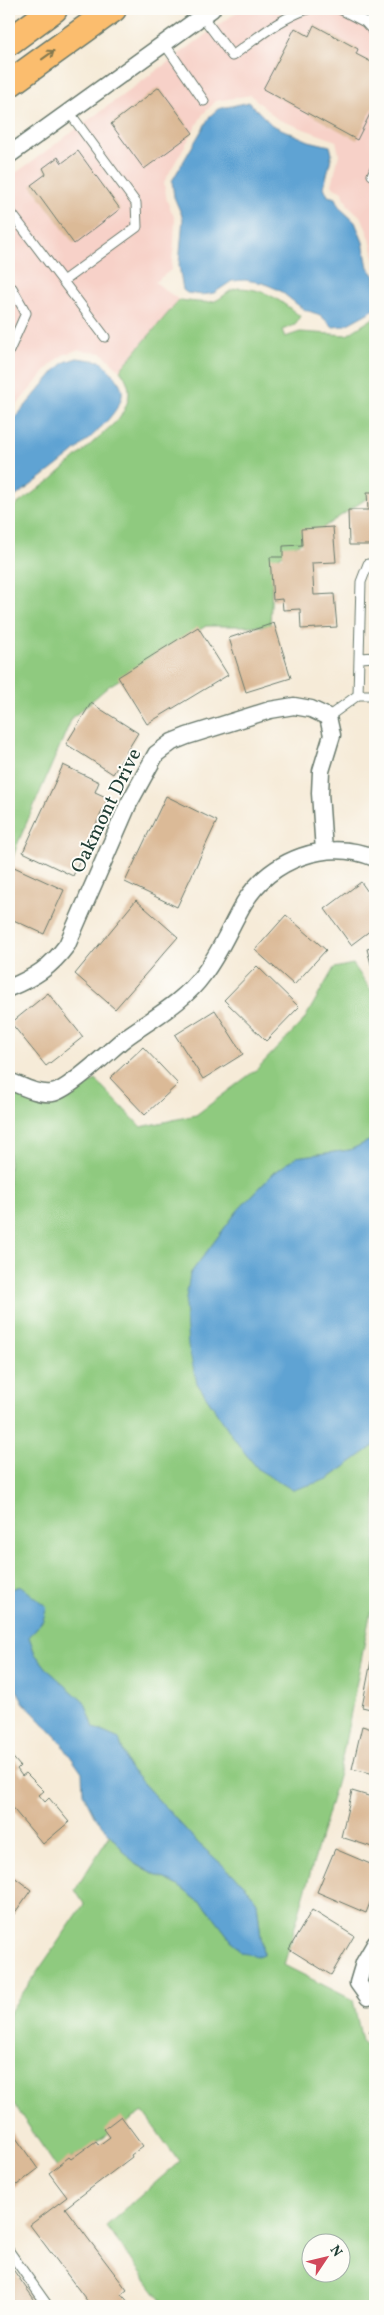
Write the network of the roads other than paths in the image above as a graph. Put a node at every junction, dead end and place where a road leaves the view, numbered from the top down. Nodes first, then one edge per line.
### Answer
1 (54, 9) edge
2 (114, 9) edge
3 (308, 9) edge
4 (340, 9) edge
5 (207, 13) edge
6 (375, 33) edge
7 (9, 42) edge
8 (164, 43) junction
9 (9, 84) edge
10 (204, 101) dead end
11 (69, 112) junction
12 (9, 155) edge
13 (9, 210) edge
14 (63, 281) junction
15 (9, 286) edge
16 (105, 336) dead end
17 (9, 351) edge
18 (375, 564) edge
19 (361, 658) junction
20 (375, 658) edge
21 (358, 695) junction
22 (375, 695) edge
23 (328, 717) junction
24 (324, 851) junction
25 (375, 858) edge
26 (9, 988) edge
27 (9, 1081) edge
28 (375, 1944) edge
29 (375, 1995) edge
30 (9, 2251) edge
31 (48, 2306) edge

1 - 7 main road
9 -> 2 main road
3 - 5 lane
4 - 6 lane
5 - 8 street
8 - 10 lane
8 - 11 street
11 - 12 street
11 - 14 lane
13 - 14 lane
14 - 16 lane
15 - 17 lane
18 - 19 lane
19 - 20 lane
19 - 21 lane
21 - 22 lane
21 - 23 lane
23 - 24 street
23 - 26 street, Oakmont Drive
24 - 25 street
24 - 27 street
28 - 29 street
30 - 31 lane

